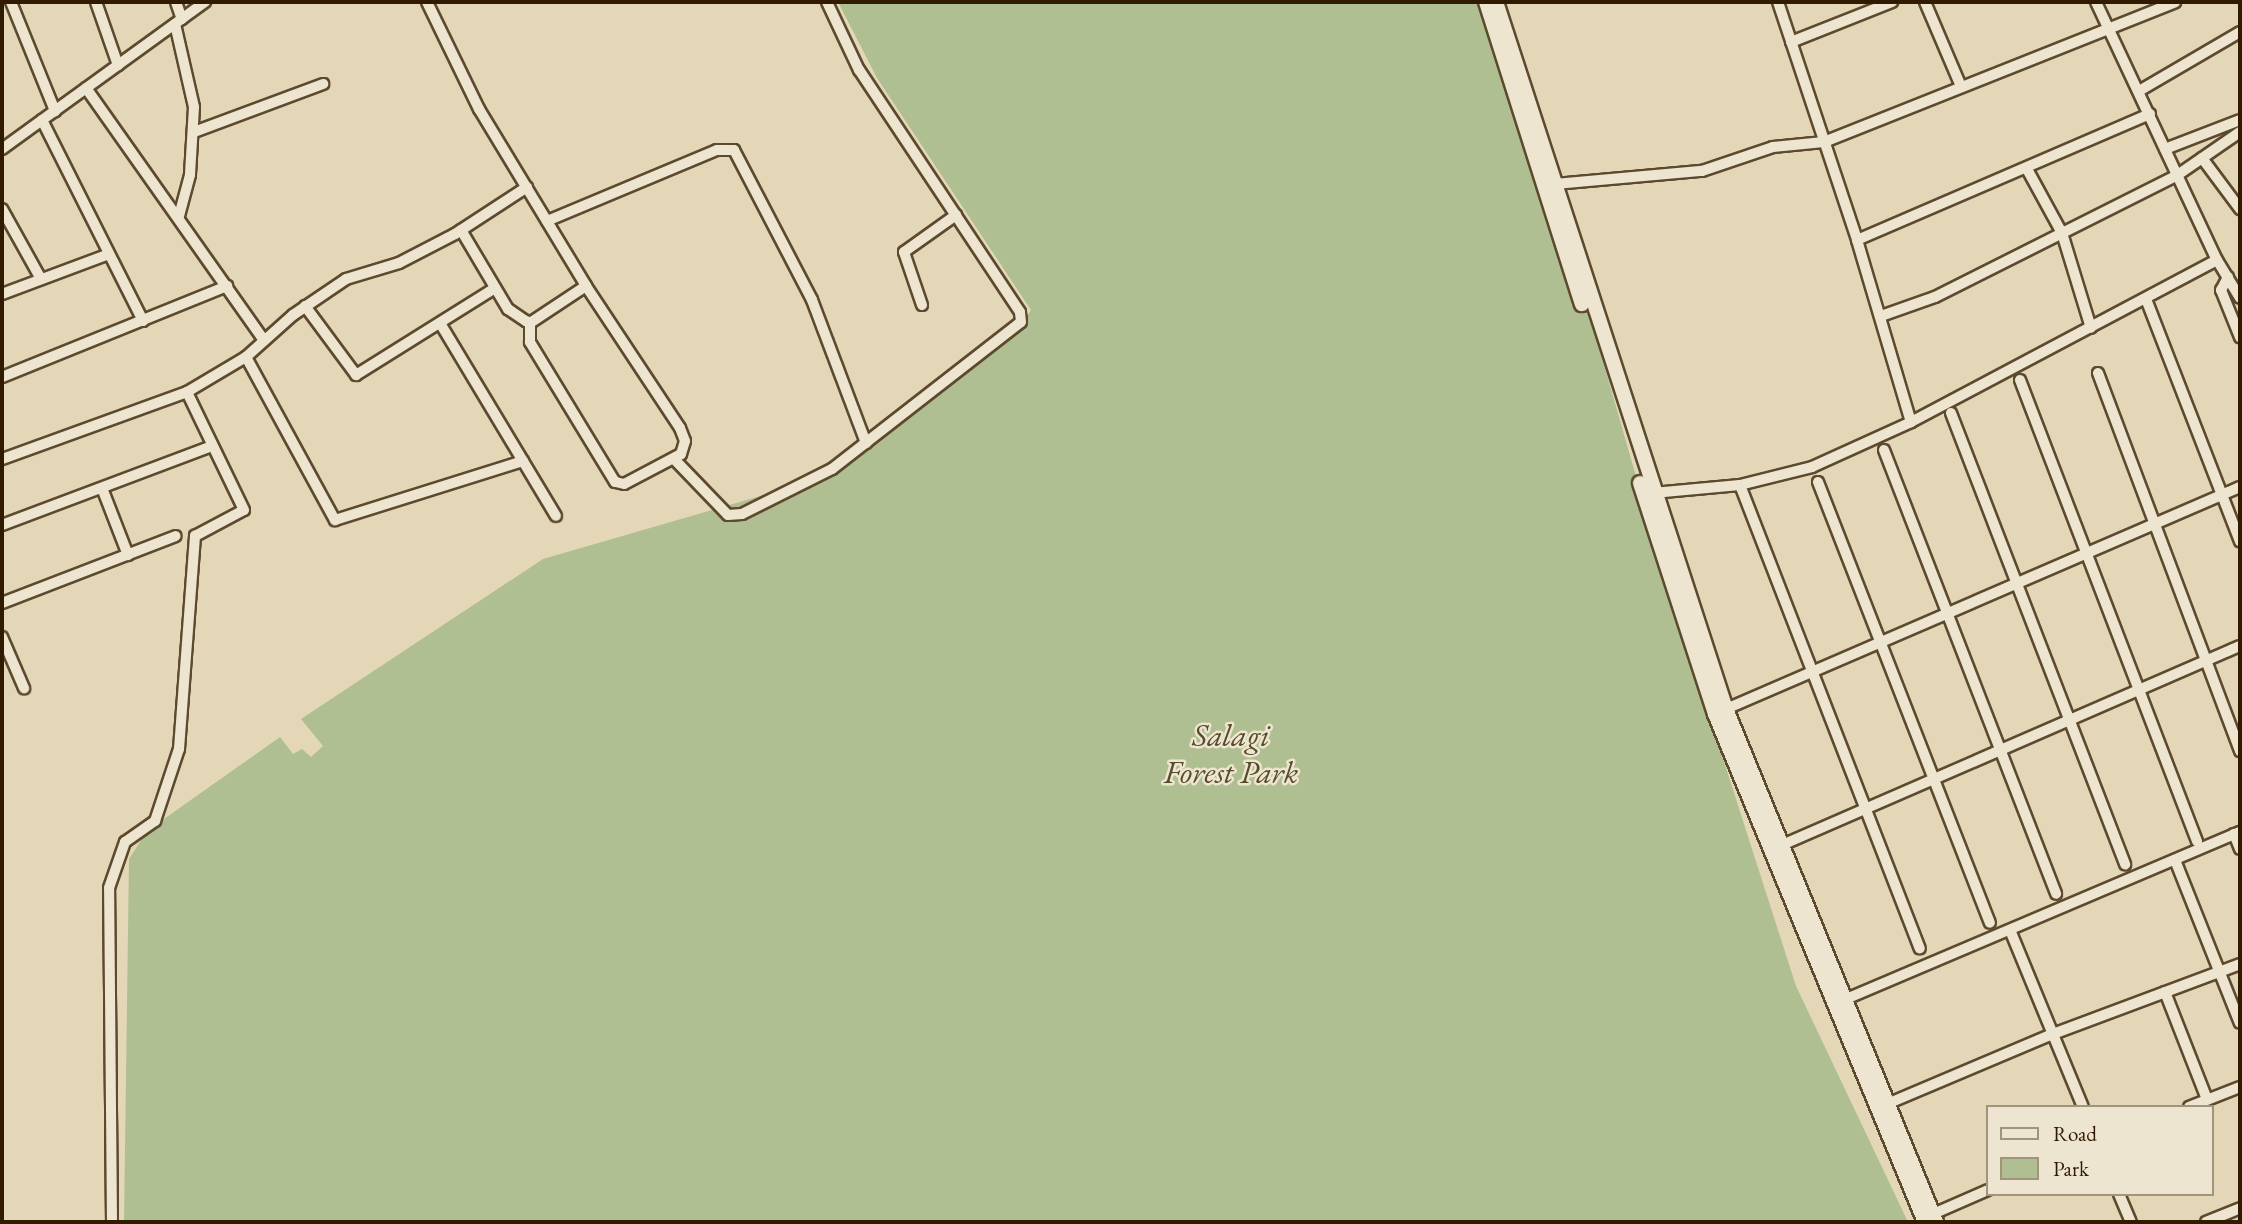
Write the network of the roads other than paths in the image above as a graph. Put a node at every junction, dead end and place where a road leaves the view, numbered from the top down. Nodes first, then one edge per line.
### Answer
1 (11, 2) edge
2 (96, 2) edge
3 (176, 2) edge
4 (205, 2) edge
5 (427, 2) edge
6 (827, 2) edge
7 (1486, 2) edge
8 (1496, 2) edge
9 (1778, 2) edge
10 (1892, 2) edge
11 (1926, 2) edge
12 (2096, 2) edge
13 (2175, 2) edge
14 (178, 22) junction
15 (2111, 31) junction
16 (2240, 32) edge
17 (1791, 42) junction
18 (118, 65) junction
19 (323, 84) dead end
20 (1960, 85) junction
21 (86, 88) junction
22 (2139, 91) junction
23 (55, 111) junction
24 (2150, 114) junction
25 (42, 120) junction
26 (2240, 120) edge
27 (194, 132) junction
28 (2240, 132) edge
29 (1824, 142) junction
30 (2, 149) edge
31 (2165, 149) junction
32 (2202, 158) junction
33 (2027, 169) junction
34 (2176, 176) junction
35 (1555, 184) junction
36 (527, 187) junction
37 (2, 209) edge
38 (2240, 209) edge
39 (956, 215) junction
40 (179, 216) junction
41 (547, 221) junction
42 (461, 230) junction
43 (2062, 233) junction
44 (1857, 240) junction
45 (109, 254) junction
46 (2217, 260) junction
47 (2228, 277) junction
48 (41, 279) junction
49 (227, 286) junction
50 (586, 286) junction
51 (495, 288) junction
52 (2, 294) edge
53 (2240, 298) edge
54 (2146, 299) junction
55 (922, 305) dead end
56 (305, 306) junction
57 (1881, 316) junction
58 (143, 321) junction
59 (440, 323) junction
60 (530, 323) junction
61 (2091, 328) junction
62 (2240, 337) edge
63 (264, 340) junction
64 (246, 357) junction
65 (2098, 373) dead end
66 (2, 377) edge
67 (2020, 380) dead end
68 (187, 392) junction
69 (1951, 413) dead end
70 (1911, 422) junction
71 (866, 443) junction
72 (212, 446) junction
73 (1884, 450) dead end
74 (2, 459) edge
75 (675, 460) junction
76 (523, 461) junction
77 (1818, 482) dead end
78 (1740, 485) junction
79 (2240, 487) edge
80 (102, 488) junction
81 (1653, 493) junction
82 (2223, 495) junction
83 (556, 516) dead end
84 (2154, 524) junction
85 (2, 525) edge
86 (176, 536) dead end
87 (2240, 541) edge
88 (2086, 553) junction
89 (128, 555) junction
90 (2017, 583) junction
91 (2, 603) edge
92 (1949, 614) junction
93 (2, 636) edge
94 (1880, 645) junction
95 (2240, 646) edge
96 (2204, 662) junction
97 (1811, 676) junction
98 (24, 688) dead end
99 (2137, 692) junction
100 (1726, 709) junction
101 (2070, 722) junction
102 (2001, 748) junction
103 (2240, 751) edge
104 (1935, 778) junction
105 (1864, 807) junction
106 (2237, 833) edge
107 (2197, 841) dead end
108 (1782, 845) junction
109 (2240, 849) edge
110 (2175, 860) junction
111 (2125, 865) dead end
112 (2056, 894) dead end
113 (1990, 923) dead end
114 (2010, 930) junction
115 (1920, 948) dead end
116 (2240, 964) edge
117 (2220, 971) junction
118 (2165, 992) junction
119 (1846, 999) junction
120 (2240, 1023) edge
121 (2053, 1034) junction
122 (2240, 1087) edge
123 (2207, 1100) junction
124 (1887, 1104) junction
125 (2082, 1105) edge
126 (2194, 1105) edge
127 (1986, 1191) edge
128 (2120, 1196) edge
129 (2240, 1208) edge
130 (1931, 1220) edge
131 (112, 1222) edge
132 (2131, 1222) edge
133 (2206, 1222) edge

1 - 23 street
2 - 18 street
3 - 14 street
4 - 14 street
5 - 36 street
6 - 39 street
7 - 130 street
8 - 35 street
9 - 17 street
10 - 17 street
11 - 20 street
12 - 15 street
13 - 15 street
14 - 18 street
14 - 27 street
15 - 20 street
15 - 22 street
16 - 22 street
17 - 29 street
18 - 21 street
19 - 27 street
20 - 29 street
21 - 23 street
21 - 40 street
22 - 24 street
23 - 25 street
24 - 31 street
24 - 33 street
25 - 30 street
25 - 45 street
26 - 31 street
27 - 40 street
28 - 32 street
29 - 35 street
29 - 44 street
31 - 34 street
32 - 34 street
32 - 38 street
33 - 43 street
33 - 44 street
34 - 43 street
34 - 46 street
35 - 81 street
36 - 41 street
36 - 42 street
37 - 48 street
39 - 55 street
39 - 71 street
40 - 49 street
41 - 50 street
41 - 71 street
42 - 51 street
42 - 56 street
43 - 57 street
43 - 61 street
44 - 57 street
45 - 48 street
45 - 58 street
46 - 47 street
46 - 54 street
47 - 53 street
47 - 62 street
48 - 52 street
49 - 58 street
49 - 63 street
50 - 60 street
50 - 75 street
51 - 59 street
51 - 60 street
54 - 61 street
54 - 82 street
56 - 59 street
56 - 63 street
57 - 70 street
58 - 66 street
59 - 76 street
60 - 75 street
61 - 70 street
63 - 64 street
64 - 68 street
64 - 76 street
65 - 84 street
67 - 88 street
68 - 72 street
68 - 74 street
69 - 90 street
70 - 78 street
71 - 75 street
72 - 80 street
72 - 131 street
73 - 92 street
76 - 83 street
77 - 94 street
78 - 81 street
78 - 97 street
79 - 82 street
80 - 85 street
80 - 89 street
81 - 100 street
82 - 84 street
82 - 87 street
84 - 88 street
84 - 96 street
86 - 89 street
88 - 90 street
88 - 99 street
89 - 91 street
90 - 92 street
90 - 101 street
92 - 94 street
92 - 102 street
93 - 98 street
94 - 97 street
94 - 104 street
95 - 96 street
96 - 99 street
96 - 103 street
97 - 100 street
97 - 105 street
99 - 101 street
99 - 107 street
100 - 108 street
101 - 102 street
101 - 111 street
102 - 104 street
102 - 112 street
104 - 105 street
104 - 113 street
105 - 108 street
105 - 115 street
106 - 109 street
106 - 110 street
108 - 119 street
110 - 114 street
110 - 117 street
114 - 119 street
114 - 121 street
116 - 117 street
117 - 118 street
117 - 120 street
118 - 121 street
118 - 123 street
119 - 124 street
121 - 124 street
121 - 125 street
122 - 123 street
123 - 126 street
124 - 130 street
127 - 130 street
128 - 132 street
129 - 133 street

